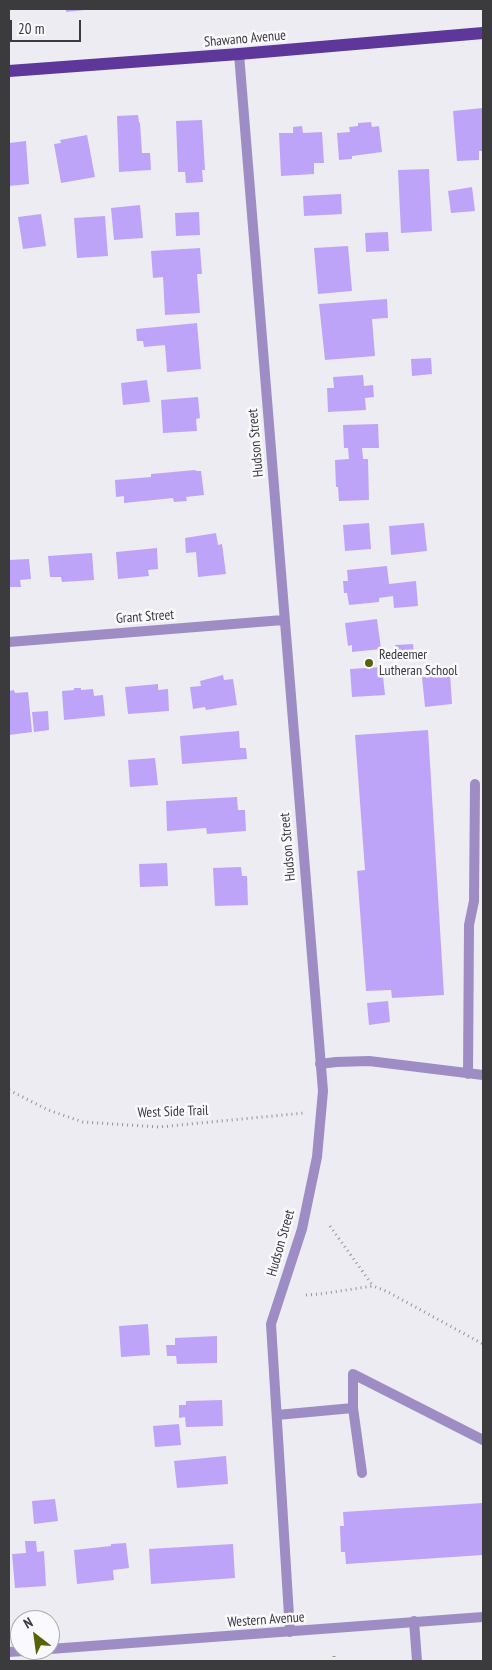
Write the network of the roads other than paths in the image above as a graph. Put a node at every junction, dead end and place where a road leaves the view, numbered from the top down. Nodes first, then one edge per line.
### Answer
1 (483, 33) edge
2 (239, 54) junction
3 (9, 71) edge
4 (283, 620) junction
5 (9, 642) edge
6 (475, 784) dead end
7 (479, 901) edge
8 (320, 1064) junction
9 (468, 1074) junction
10 (483, 1075) edge
11 (353, 1408) junction
12 (277, 1415) junction
13 (483, 1440) edge
14 (362, 1473) dead end
15 (483, 1617) edge
16 (414, 1621) junction
17 (290, 1632) junction
18 (60, 1648) edge
19 (417, 1661) edge

1 - 2 main road, Shawano Avenue
2 - 3 main road, Shawano Avenue
2 - 4 street, Hudson Street
4 - 5 street, Grant Street
4 - 8 street, Hudson Street
6 - 7 street
7 - 9 street
8 - 9 street
8 - 12 street, Hudson Street
9 - 10 street
11 - 12 street
11 - 13 street
11 - 14 street
12 - 17 street, Hudson Street
15 - 16 street, Western Avenue
16 - 17 street, Western Avenue
16 - 19 street
17 - 18 street, Western Avenue

